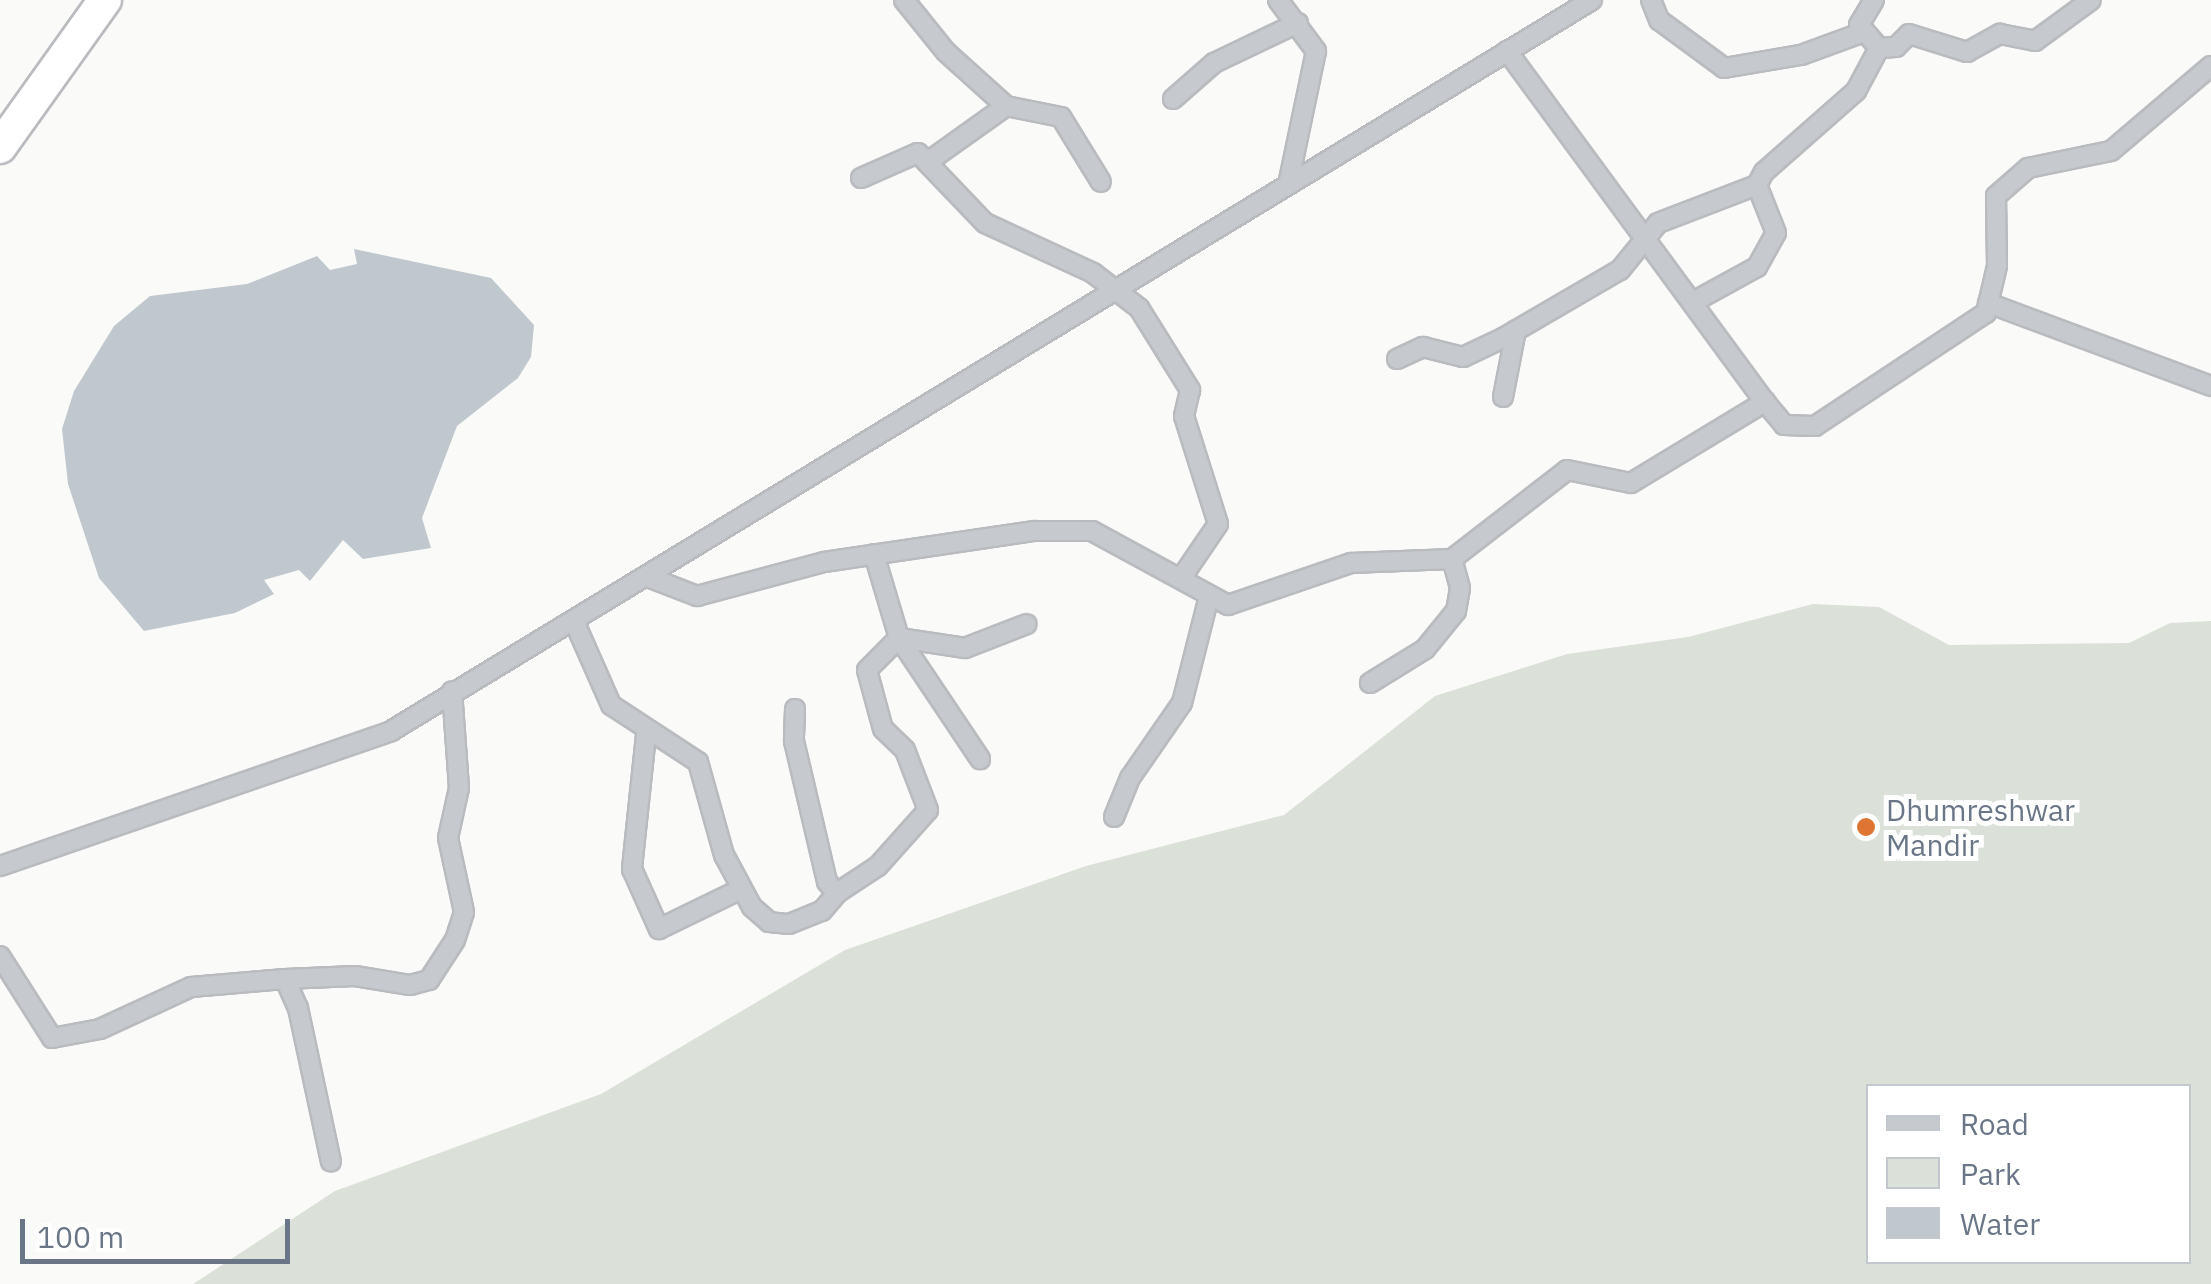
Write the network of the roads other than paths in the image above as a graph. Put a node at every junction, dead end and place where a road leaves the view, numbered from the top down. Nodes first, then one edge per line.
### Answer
1 (105, 0) edge
2 (904, 0) edge
3 (1278, 0) edge
4 (1592, 0) edge
5 (1650, 0) edge
6 (1874, 0) edge
7 (2091, 0) edge
8 (1298, 23) junction
9 (1864, 32) junction
10 (1879, 48) junction
11 (1507, 50) junction
12 (2211, 66) edge
13 (1172, 99) dead end
14 (1006, 106) junction
15 (0, 146) edge
16 (930, 162) junction
17 (861, 178) dead end
18 (1289, 180) junction
19 (1102, 182) dead end
20 (1757, 185) junction
21 (1648, 239) junction
22 (1111, 286) junction
23 (1693, 302) junction
24 (1988, 303) junction
25 (1516, 330) junction
26 (1396, 359) dead end
27 (2211, 386) edge
28 (1503, 396) dead end
29 (1765, 402) junction
30 (874, 554) junction
31 (1452, 559) junction
32 (1182, 576) junction
33 (648, 577) junction
34 (1209, 596) junction
35 (574, 621) junction
36 (1027, 624) dead end
37 (899, 638) junction
38 (1370, 683) dead end
39 (452, 691) junction
40 (795, 709) dead end
41 (646, 735) junction
42 (980, 759) dead end
43 (1114, 817) dead end
44 (0, 866) edge
45 (740, 890) junction
46 (837, 892) junction
47 (0, 956) edge
48 (284, 980) junction
49 (331, 1162) dead end

1 - 15 highway
2 - 14 street
3 - 8 street
4 - 11 street
5 - 9 street
6 - 9 street
7 - 10 street
8 - 13 street
8 - 18 street
9 - 10 street
10 - 20 street
11 - 18 street
11 - 21 street
12 - 24 street
14 - 16 street
14 - 19 street
16 - 17 street
16 - 22 street
18 - 22 street
20 - 21 street
20 - 23 street
21 - 23 street
21 - 25 street
22 - 32 street
22 - 33 street
23 - 29 street
24 - 27 street
24 - 29 street
25 - 26 street
25 - 28 street
29 - 31 street
30 - 32 street
30 - 33 street
30 - 37 street
31 - 34 street
31 - 38 street
32 - 34 street
33 - 35 street
34 - 43 street
35 - 39 street
35 - 41 street
36 - 37 street
37 - 42 street
37 - 46 street
39 - 44 street
39 - 48 street
40 - 46 street
41 - 45 street
41 - 45 street
45 - 46 street
47 - 48 street
48 - 49 street

